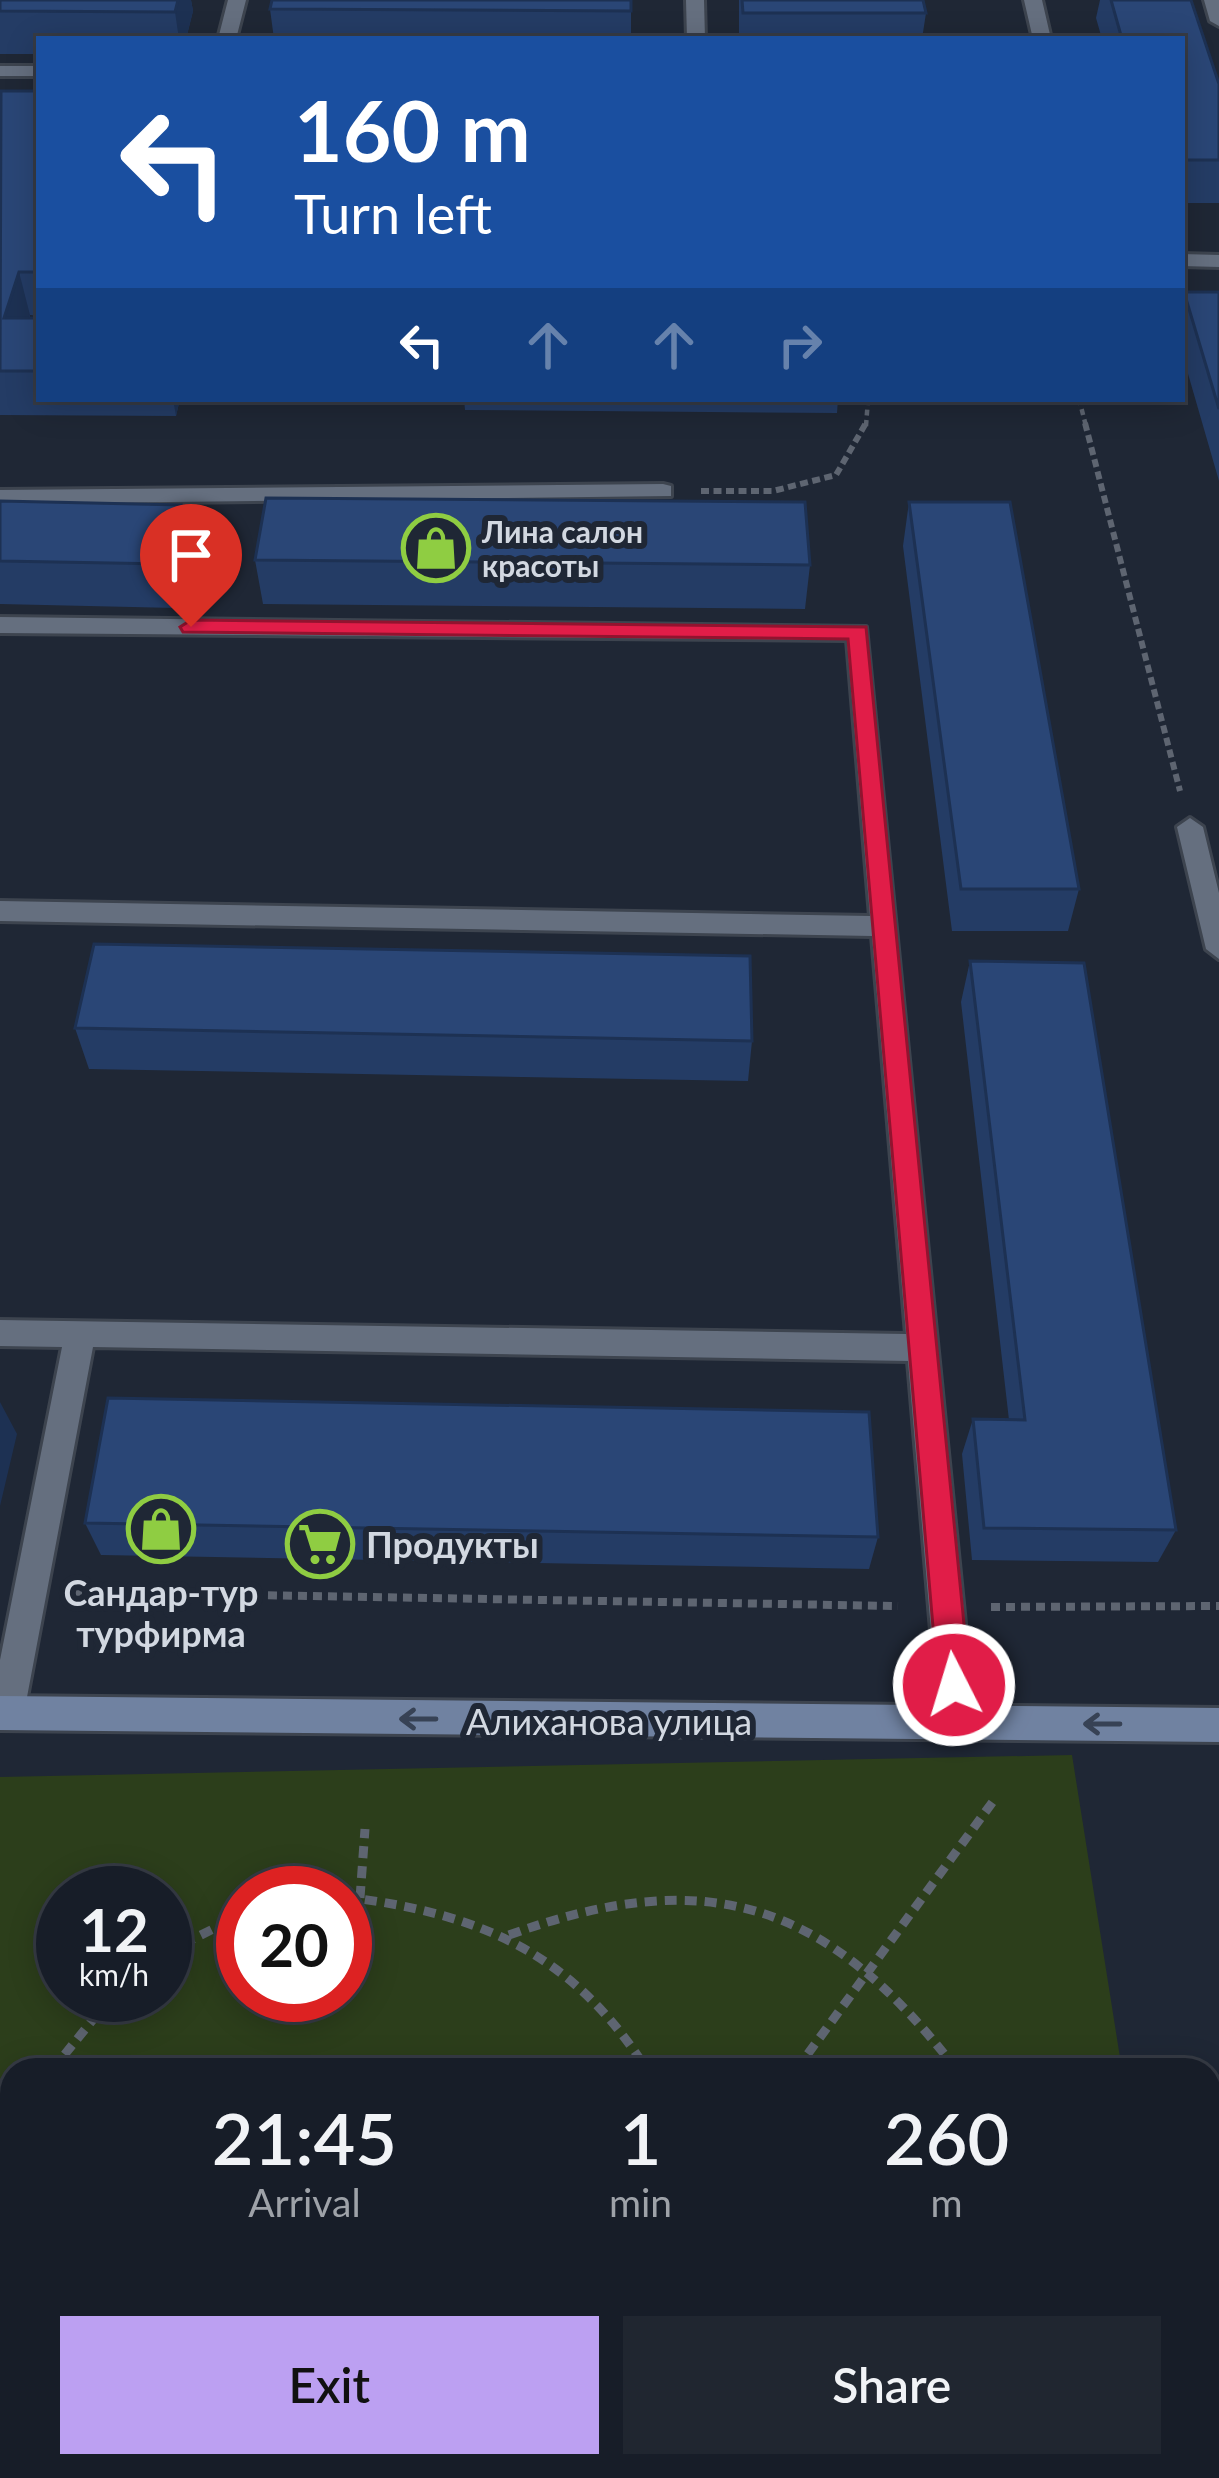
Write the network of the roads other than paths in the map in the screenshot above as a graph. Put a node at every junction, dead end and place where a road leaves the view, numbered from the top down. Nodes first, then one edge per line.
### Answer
1 (237, 0) edge
2 (695, 0) edge
3 (1033, 0) edge
4 (1213, 0) edge
5 (1219, 22) edge
6 (228, 36) edge
7 (696, 36) edge
8 (1041, 36) edge
9 (0, 71) edge
10 (36, 71) edge
11 (1185, 260) edge
12 (1219, 261) edge
13 (663, 491) road end
14 (0, 497) edge
15 (0, 625) edge
16 (1190, 827) road end
17 (0, 911) edge
18 (886, 926) junction
19 (1219, 950) edge
20 (0, 1333) edge
21 (80, 1334) junction
22 (925, 1348) junction
23 (4, 1713) edge
24 (957, 1724) junction
25 (1219, 1725) edge

1 - 6 street
2 - 7 street
3 - 8 street
4 - 5 street
9 - 10 street
11 - 12 street
13 - 14 street
15 - 18 street
16 - 19 street
17 - 18 street
18 - 22 street
20 - 21 street
21 - 22 street
21 - 23 street
22 - 24 street
24 -> 23 street, Алиханова улица
25 -> 24 street, Алиханова улица

